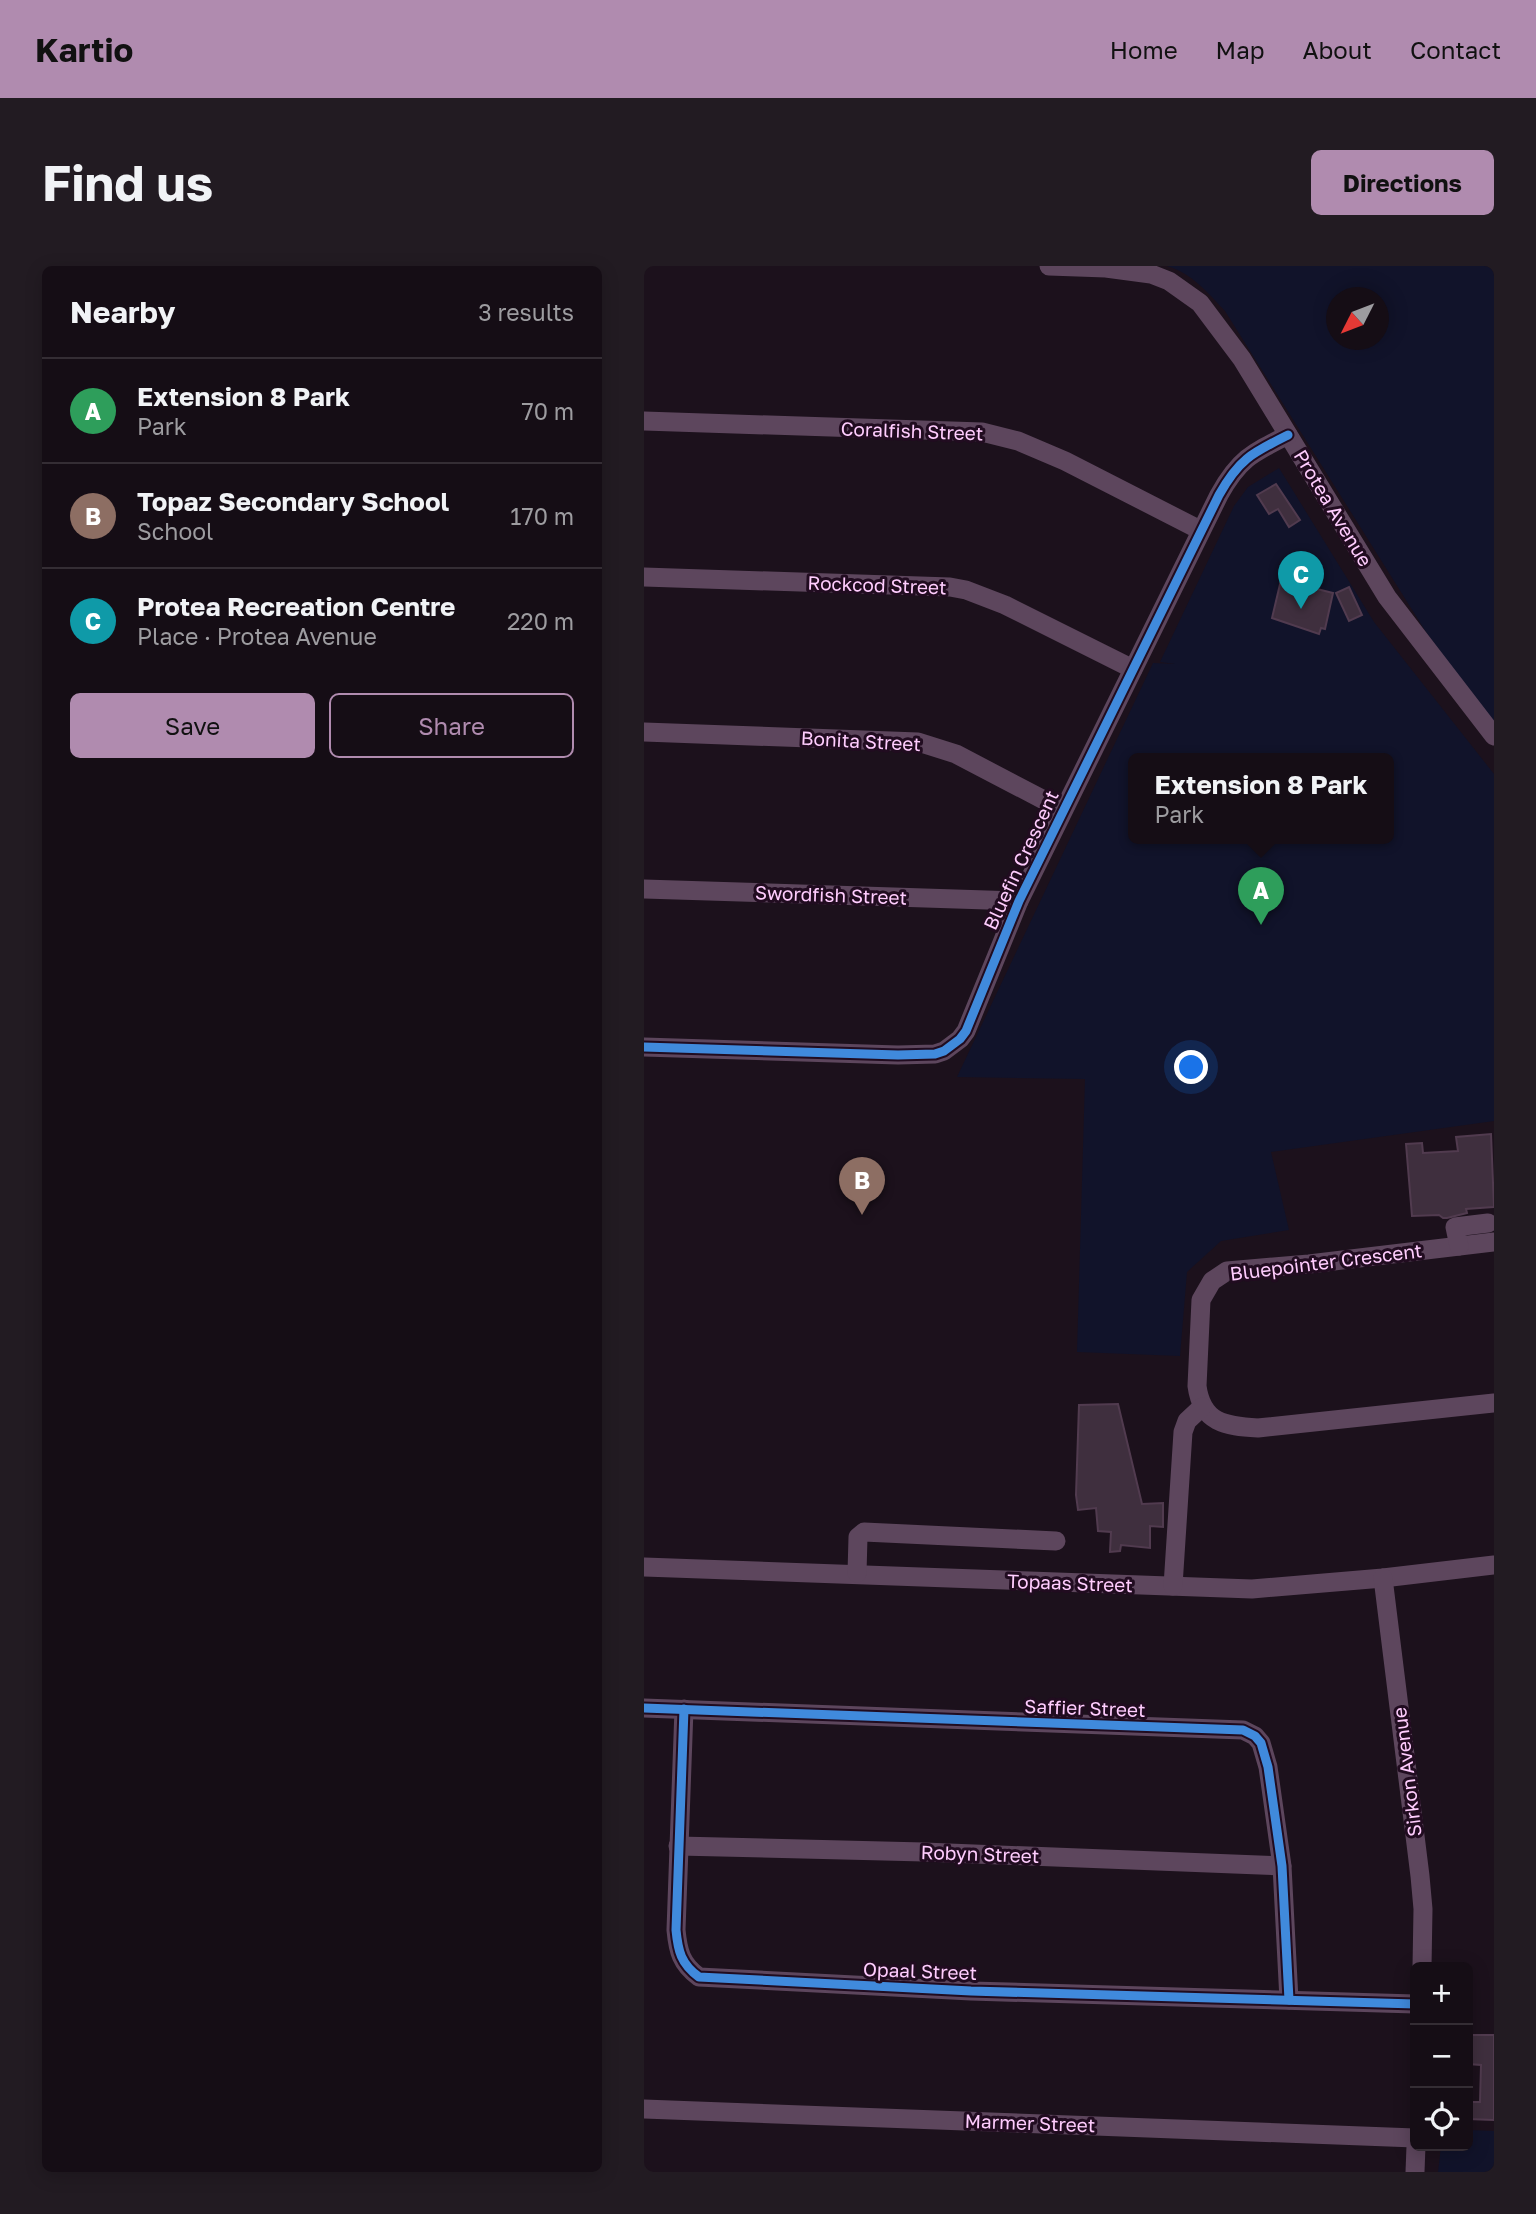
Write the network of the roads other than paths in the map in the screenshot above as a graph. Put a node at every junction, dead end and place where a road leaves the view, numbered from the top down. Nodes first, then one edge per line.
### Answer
1 (1049, 266) edge
2 (644, 421) edge
3 (1288, 435) junction
4 (1200, 530) junction
5 (644, 577) edge
6 (1133, 669) junction
7 (644, 732) edge
8 (1494, 736) edge
9 (1063, 810) junction
10 (644, 889) edge
11 (1019, 901) junction
12 (644, 1047) edge
13 (1491, 1233) edge
14 (1494, 1403) edge
15 (1202, 1407) junction
16 (1056, 1541) dead end
17 (1494, 1565) edge
18 (644, 1567) edge
19 (856, 1573) junction
20 (1383, 1578) junction
21 (1173, 1586) junction
22 (644, 1708) edge
23 (684, 1709) junction
24 (678, 1846) junction
25 (1282, 1866) junction
26 (1422, 1962) edge
27 (1289, 2000) junction
28 (1410, 2004) edge
29 (644, 2109) edge
30 (1410, 2138) edge
31 (1416, 2151) edge
32 (1415, 2172) edge

1 - 3 street, Protea Avenue
2 - 4 street, Coralfish Street
3 - 4 street, Bluefin Crescent
3 - 8 street, Protea Avenue
4 - 6 street, Bluefin Crescent
5 - 6 street, Rockcod Street
6 - 9 street, Bluefin Crescent
7 - 9 street, Bonita Street
9 - 11 street, Bluefin Crescent
10 - 11 street, Swordfish Street
11 - 12 street, Bluefin Crescent
13 - 15 street, Bluepointer Crescent
14 - 15 street
15 - 21 street
16 - 19 street
17 - 20 street, Topaas Street
18 - 19 street, Topaas Street
19 - 21 street, Topaas Street
20 - 21 street, Topaas Street
20 - 26 street, Sirkon Avenue
22 - 23 street, Saffier Street
23 - 24 street, Opaal Street
23 - 25 street, Saffier Street
24 - 25 street, Robyn Street
24 - 27 street, Opaal Street
25 - 27 street, Saffier Street
27 - 28 street, Opaal Street
29 - 30 street, Marmer Street
31 - 32 street

